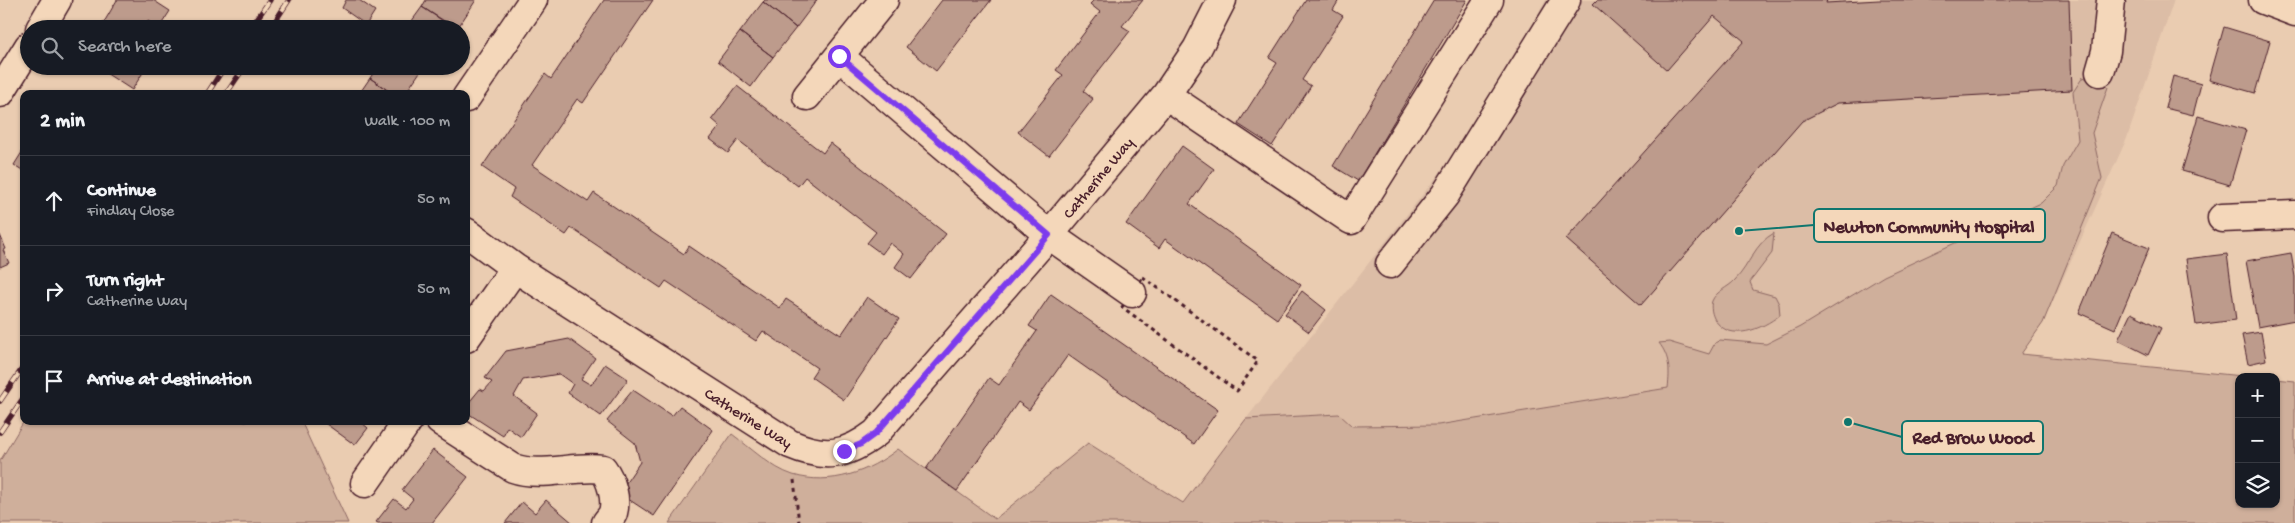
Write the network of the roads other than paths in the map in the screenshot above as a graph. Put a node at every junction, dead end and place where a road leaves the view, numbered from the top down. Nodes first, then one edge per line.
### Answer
1 (57, 0) edge
2 (533, 0) edge
3 (884, 0) edge
4 (1222, 0) edge
5 (1490, 0) edge
6 (1566, 0) edge
7 (2111, 0) edge
8 (2263, 0) edge
9 (2295, 12) edge
10 (45, 20) edge
11 (839, 56) junction
12 (20, 61) edge
13 (2100, 72) dead end
14 (470, 92) edge
15 (0, 93) edge
16 (1166, 95) junction
17 (807, 96) dead end
18 (2295, 214) edge
19 (2222, 218) dead end
20 (470, 235) edge
21 (1049, 235) junction
22 (1390, 264) dead end
23 (514, 268) junction
24 (1132, 293) road end
25 (470, 332) edge
26 (405, 425) edge
27 (446, 425) edge
28 (365, 483) dead end
29 (606, 523) edge

1 - 10 street
2 - 14 street
3 - 11 street
4 - 16 street, Catherine Way
5 - 16 street
6 - 22 street
7 - 13 street
8 - 9 street
11 - 17 street
11 - 21 street
12 - 15 street
16 - 21 street, Catherine Way
18 - 19 street
20 - 23 street, Catherine Way
21 - 23 street, Catherine Way
21 - 24 street
23 - 25 street
26 - 28 street
27 - 29 street

